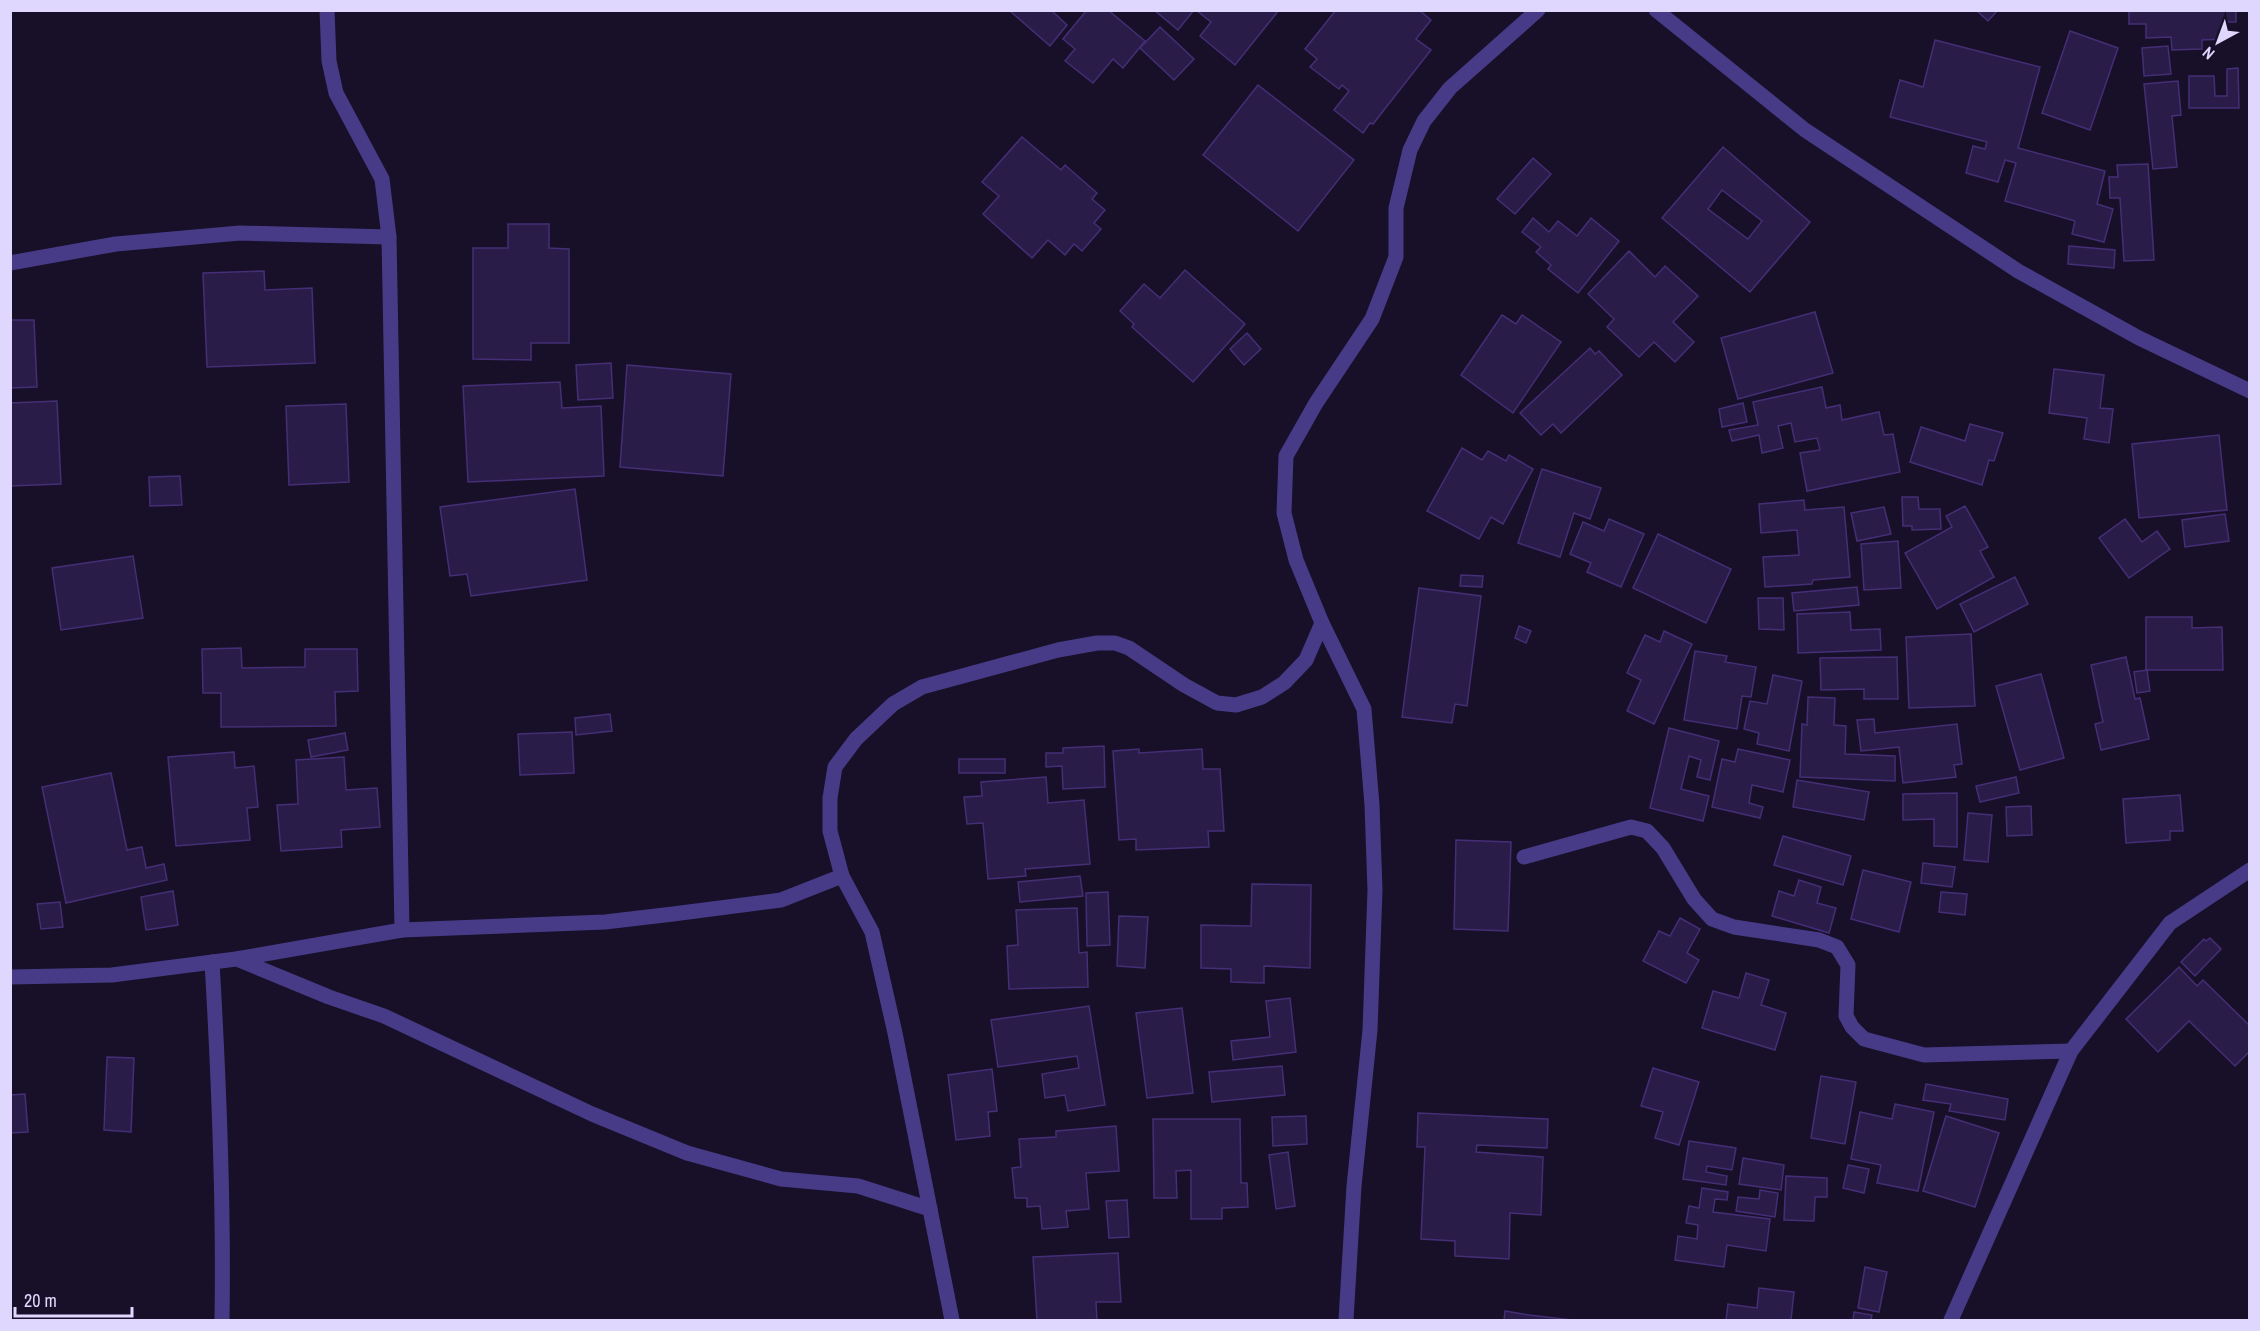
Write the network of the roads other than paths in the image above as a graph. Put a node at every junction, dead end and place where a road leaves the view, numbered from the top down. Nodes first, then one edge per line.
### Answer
1 (327, 10) edge
2 (1538, 10) edge
3 (1656, 10) edge
4 (389, 237) junction
5 (10, 263) edge
6 (2250, 392) edge
7 (1322, 623) junction
8 (1524, 857) dead end
9 (2250, 870) edge
10 (842, 876) junction
11 (402, 930) junction
12 (236, 959) junction
13 (212, 962) junction
14 (10, 977) edge
15 (2071, 1051) junction
16 (930, 1209) junction
17 (222, 1320) edge
18 (952, 1320) edge
19 (1346, 1320) edge
20 (1951, 1320) edge

1 - 4 street
2 - 7 street
3 - 6 street
4 - 5 street
4 - 11 street
7 - 10 street
7 - 19 street
8 - 15 street
9 - 15 street
10 - 11 street
10 - 16 street
11 - 12 street
12 - 13 street
12 - 16 street
13 - 14 street
13 - 17 street
15 - 20 street
16 - 18 street

